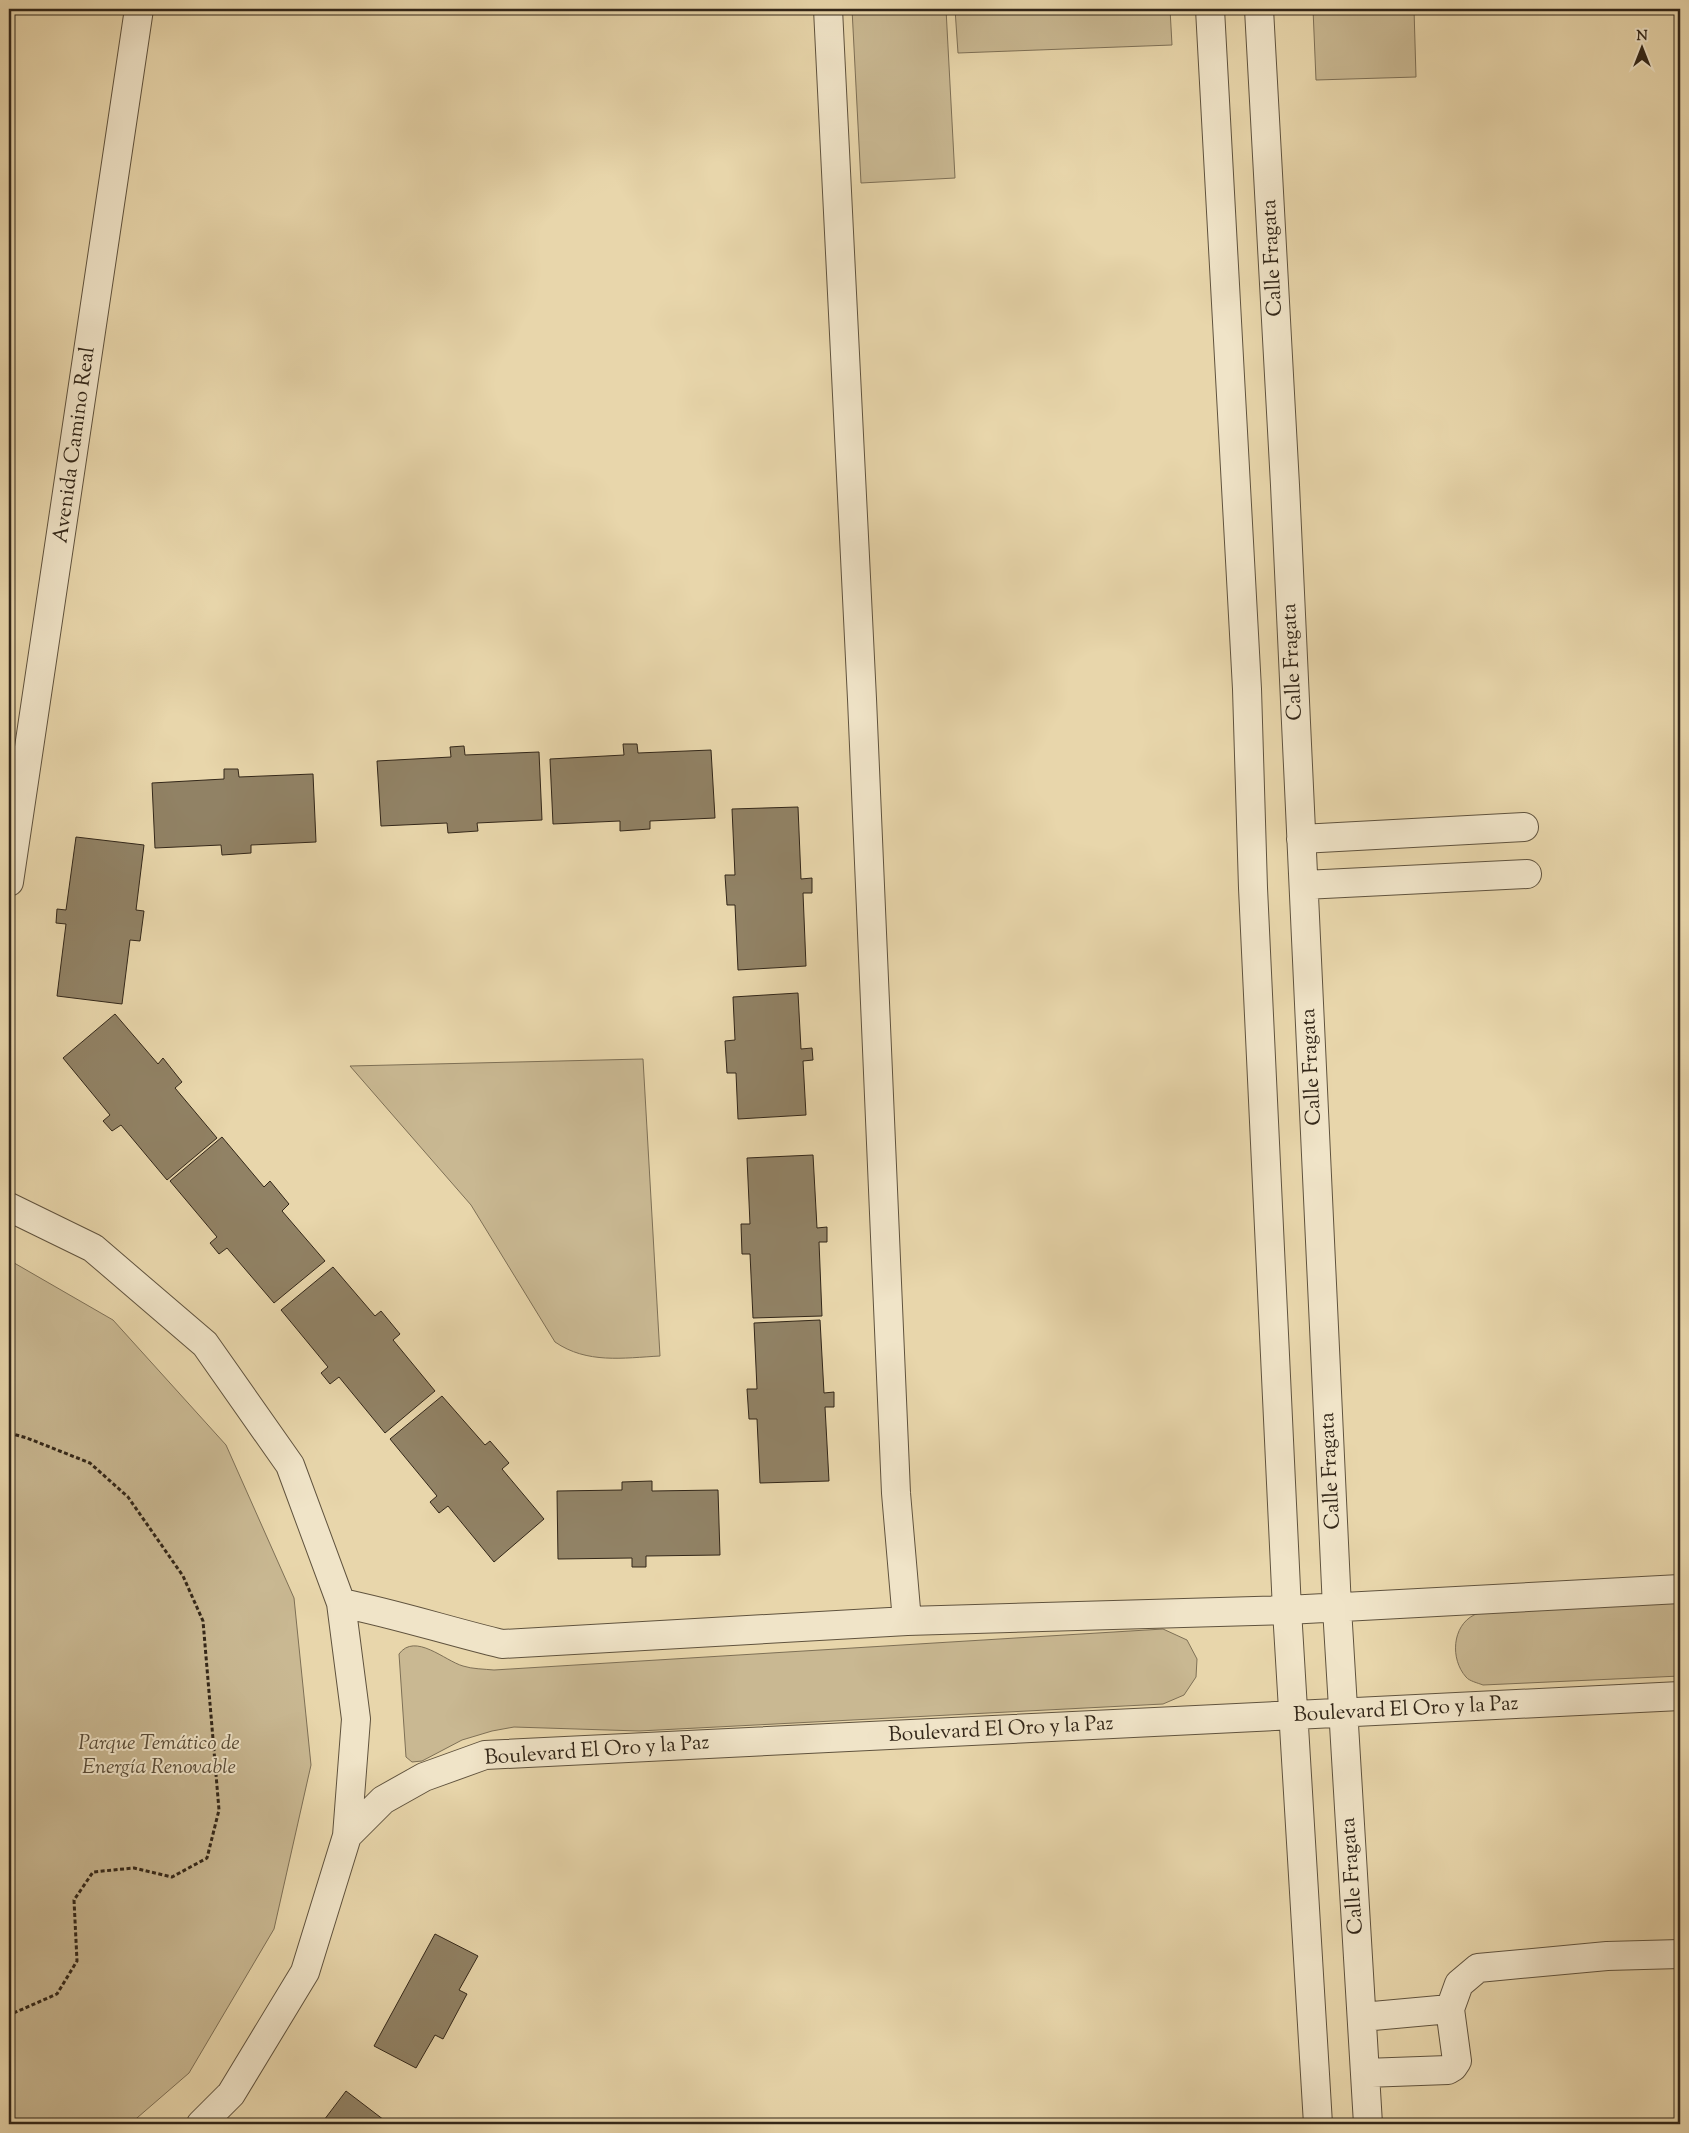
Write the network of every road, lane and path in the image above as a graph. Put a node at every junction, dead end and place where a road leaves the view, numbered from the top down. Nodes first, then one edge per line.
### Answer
1 (139, 9) edge
2 (828, 9) edge
3 (1210, 9) edge
4 (1259, 9) edge
5 (1524, 827) dead end
6 (1301, 839) junction
7 (1527, 874) dead end
8 (9, 882) edge
9 (1304, 886) junction
10 (9, 1206) edge
11 (9, 1433) edge
12 (1680, 1589) edge
13 (341, 1603) junction
14 (1337, 1608) junction
15 (1287, 1610) junction
16 (907, 1621) junction
17 (1680, 1696) edge
18 (1342, 1714) junction
19 (1293, 1716) junction
20 (348, 1836) junction
21 (1680, 1954) edge
22 (1450, 2009) junction
23 (9, 2016) edge
24 (1362, 2016) junction
25 (1365, 2073) junction
26 (201, 2124) edge
27 (1318, 2124) edge
28 (1368, 2124) edge

1 - 8 street, Avenida Camino Real
2 - 16 street
3 - 15 street
4 - 6 street, Calle Fragata
5 - 6 street
6 - 9 street, Calle Fragata
7 - 9 street
9 - 14 street, Calle Fragata
10 - 13 street
11 - 23 path
12 - 14 street
13 - 16 street
13 - 20 street
14 - 15 street
14 - 18 street, Calle Fragata
15 - 16 street
15 - 19 street
17 - 18 street, Boulevard El Oro y la Paz
18 - 19 street, Boulevard El Oro y la Paz
18 - 24 street, Calle Fragata
19 - 20 street, Boulevard El Oro y la Paz
19 - 27 street
20 - 26 street
21 - 22 street
22 - 24 street
22 - 25 street
24 - 25 street, Calle Fragata
25 - 28 street, Calle Fragata

